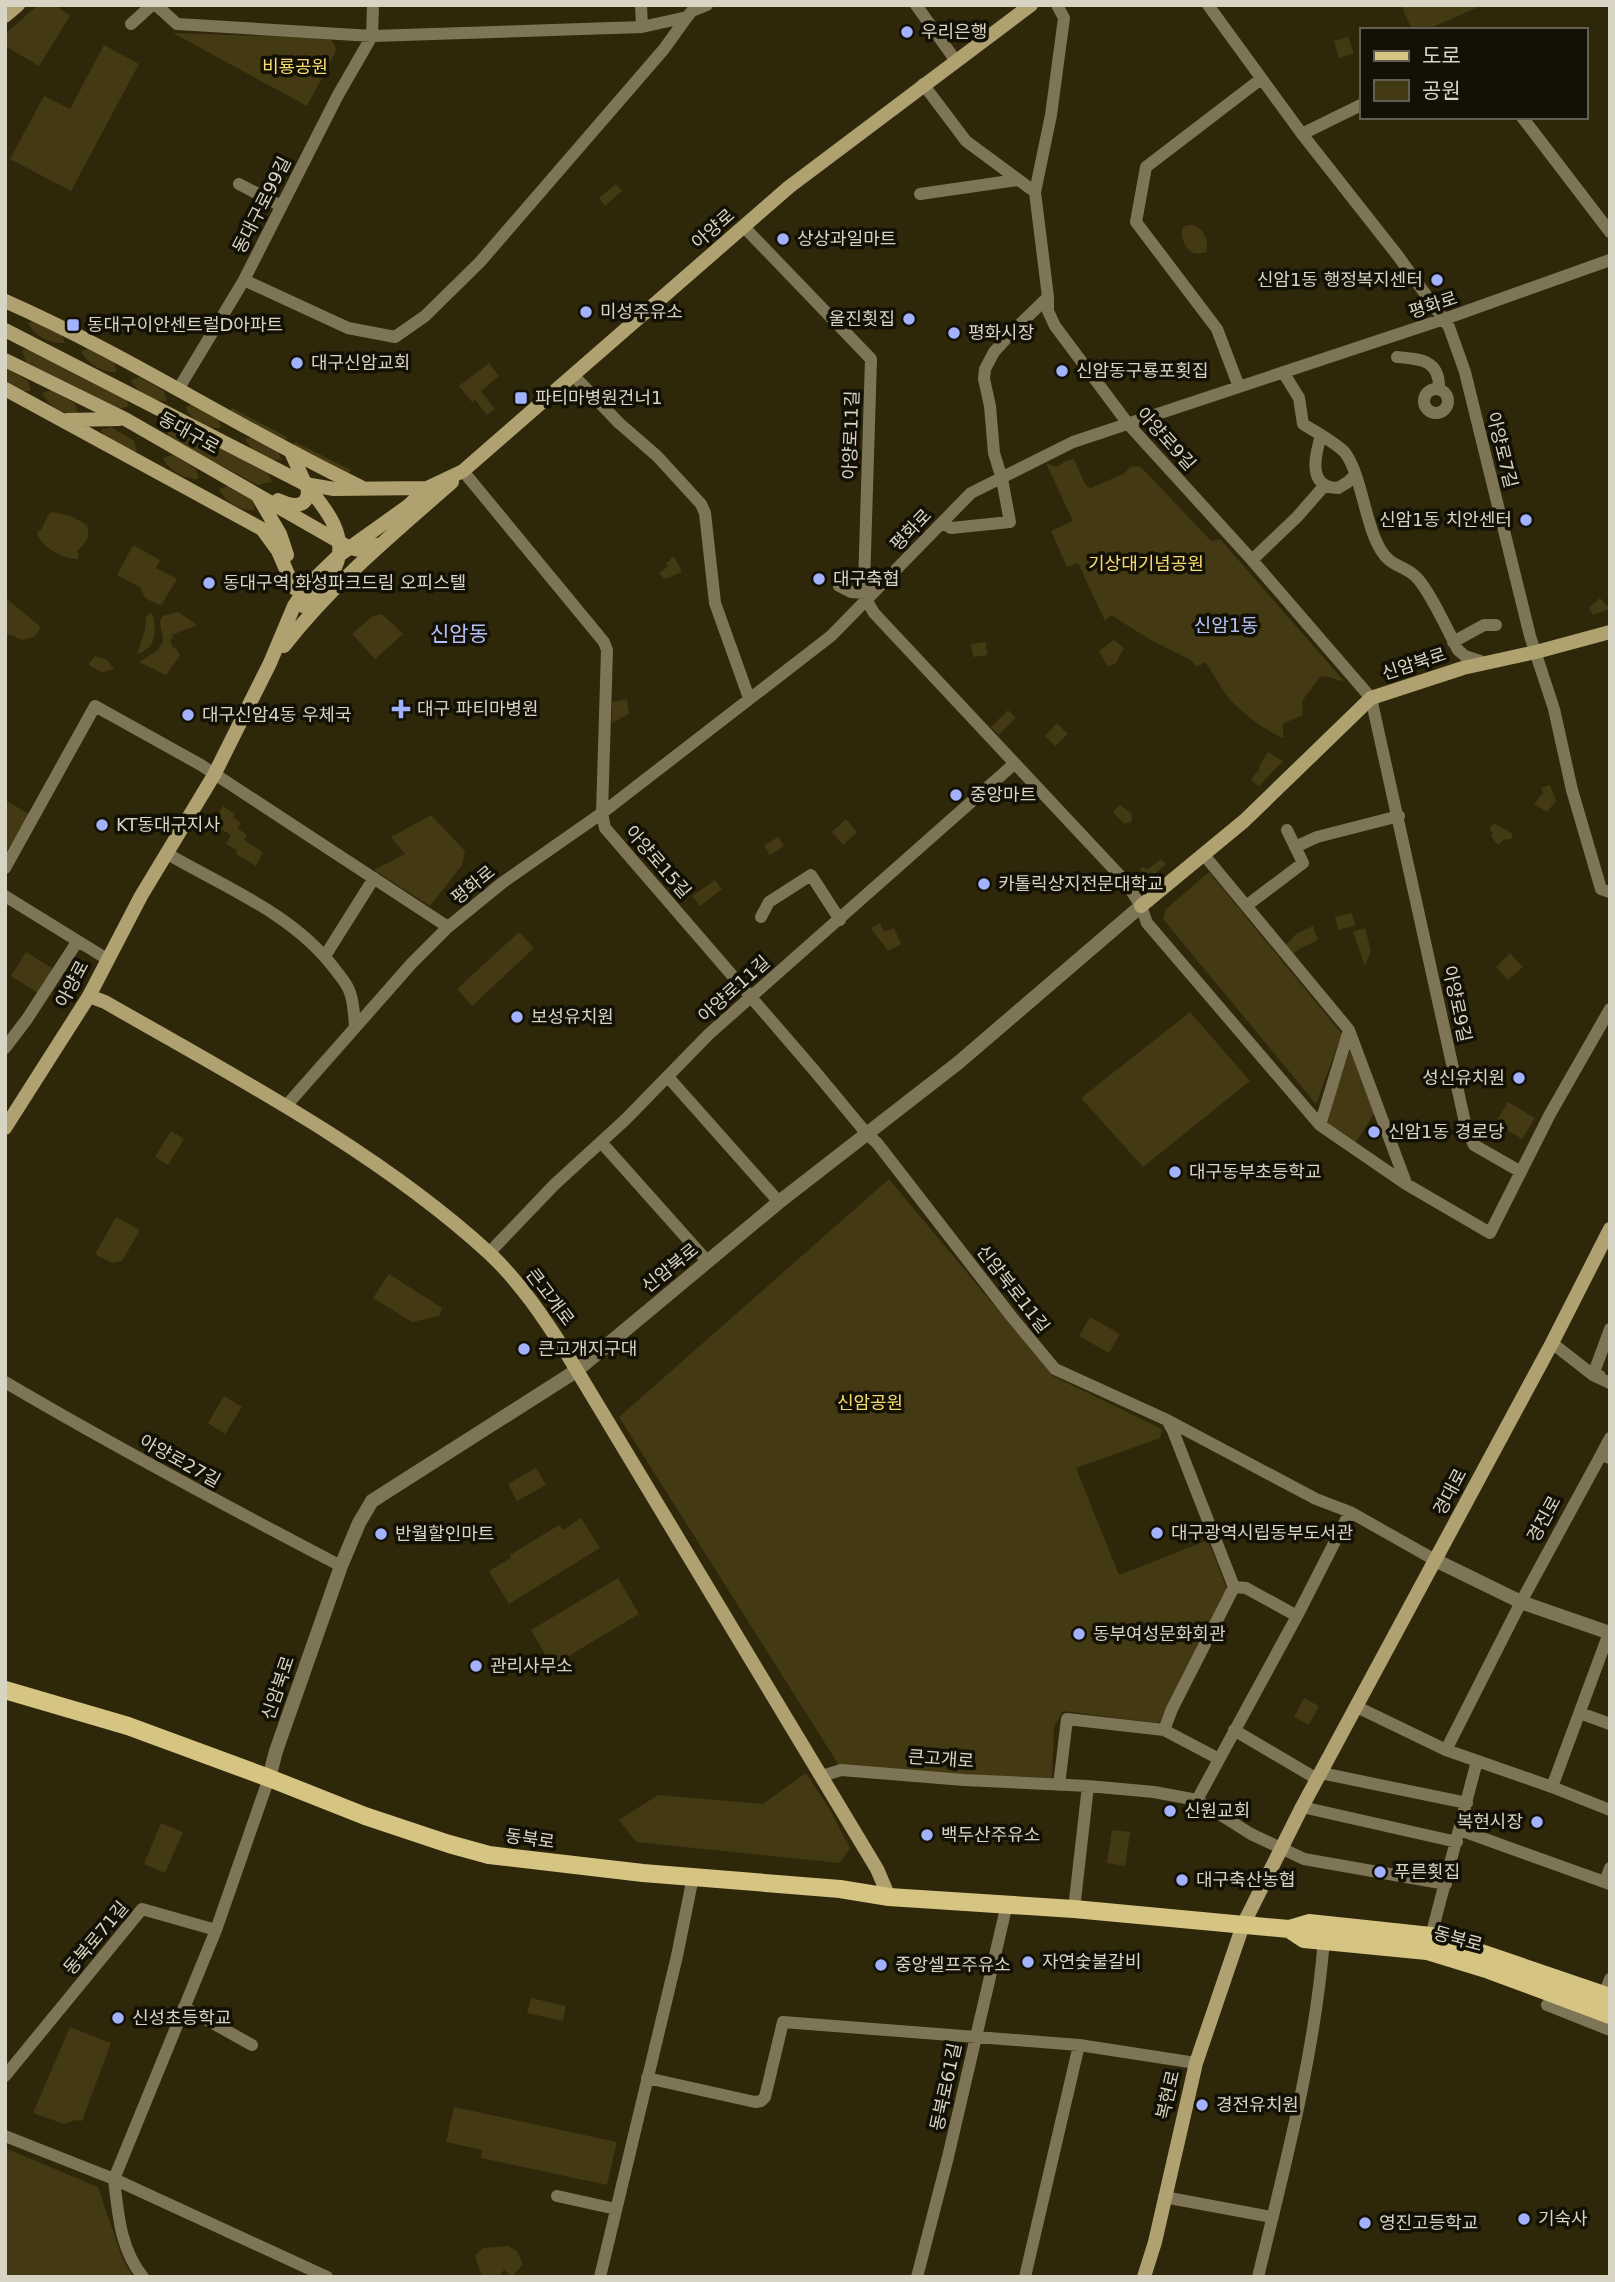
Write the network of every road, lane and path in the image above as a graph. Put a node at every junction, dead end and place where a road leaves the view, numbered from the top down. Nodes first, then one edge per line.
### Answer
1 (18, 5) edge
2 (154, 5) edge
3 (373, 5) edge
4 (641, 5) edge
5 (707, 5) edge
6 (916, 5) edge
7 (1031, 5) edge
8 (1057, 5) edge
9 (1208, 5) edge
10 (5, 16) edge
11 (687, 17) junction
12 (131, 24) dead end
13 (642, 27) junction
14 (372, 36) junction
15 (956, 61) junction
16 (1261, 79) junction
17 (923, 84) junction
18 (1360, 105) edge
19 (1524, 119) edge
20 (1302, 134) junction
21 (1017, 180) junction
22 (239, 184) dead end
23 (1035, 192) junction
24 (920, 194) dead end
25 (281, 206) junction
26 (744, 227) junction
27 (1610, 232) edge
28 (1610, 260) edge
29 (244, 280) junction
30 (1048, 297) junction
31 (5, 301) edge
32 (12, 307) edge
33 (1443, 320) junction
34 (5, 330) edge
35 (1398, 357) dead end
36 (5, 360) edge
37 (1283, 372) junction
38 (573, 375) junction
39 (1239, 387) junction
40 (179, 388) junction
41 (5, 389) edge
42 (1439, 389) junction
43 (1472, 399) junction
44 (1448, 401) junction
45 (125, 419) junction
46 (64, 421) junction
47 (1129, 425) junction
48 (1321, 436) junction
49 (291, 452) junction
50 (463, 471) junction
51 (1355, 475) junction
52 (1002, 479) junction
53 (305, 484) junction
54 (1325, 485) junction
55 (427, 488) junction
56 (365, 489) junction
57 (256, 494) junction
58 (942, 523) junction
59 (381, 544) junction
60 (342, 548) junction
61 (1252, 559) junction
62 (839, 586) dead end
63 (294, 589) junction
64 (866, 597) junction
65 (295, 604) junction
66 (1496, 625) dead end
67 (285, 631) junction
68 (1610, 632) edge
69 (1453, 642) junction
70 (1536, 652) junction
71 (270, 663) junction
72 (1486, 663) junction
73 (749, 698) junction
74 (1371, 698) junction
75 (1014, 764) junction
76 (214, 775) junction
77 (602, 813) junction
78 (1399, 816) junction
79 (1286, 830) dead end
80 (1295, 847) junction
81 (166, 853) junction
82 (1204, 855) junction
83 (5, 867) edge
84 (374, 878) junction
85 (1610, 892) edge
86 (5, 896) edge
87 (1141, 906) junction
88 (1246, 906) junction
89 (761, 917) dead end
90 (839, 920) junction
91 (448, 927) junction
92 (77, 942) junction
93 (325, 956) junction
94 (107, 959) junction
95 (89, 996) junction
96 (751, 997) junction
97 (1610, 1009) edge
98 (355, 1027) junction
99 (1349, 1030) junction
100 (5, 1048) edge
101 (668, 1077) junction
102 (285, 1107) junction
103 (1320, 1125) junction
104 (5, 1128) edge
105 (866, 1134) junction
106 (601, 1142) junction
107 (1521, 1172) junction
108 (1406, 1184) junction
109 (779, 1202) junction
110 (1610, 1228) edge
111 (489, 1254) junction
112 (708, 1262) junction
113 (1610, 1329) edge
114 (1552, 1343) junction
115 (576, 1371) junction
116 (1593, 1375) junction
117 (1610, 1377) edge
118 (5, 1382) edge
119 (1610, 1383) edge
120 (1167, 1420) junction
121 (1610, 1438) edge
122 (1605, 1456) edge
123 (1350, 1512) junction
124 (1435, 1560) junction
125 (341, 1566) junction
126 (1234, 1587) junction
127 (1521, 1602) junction
128 (1297, 1616) junction
129 (1609, 1633) edge
130 (5, 1690) edge
131 (1357, 1706) junction
132 (1580, 1713) junction
133 (1610, 1724) edge
134 (1164, 1730) junction
135 (1234, 1730) junction
136 (1446, 1750) junction
137 (1219, 1759) junction
138 (1478, 1761) junction
139 (822, 1776) junction
140 (1319, 1776) junction
141 (270, 1778) junction
142 (1059, 1784) junction
143 (1088, 1786) junction
144 (1552, 1787) junction
145 (1197, 1800) junction
146 (1467, 1803) junction
147 (1302, 1807) junction
148 (1610, 1810) edge
149 (1459, 1836) junction
150 (1281, 1849) junction
151 (1610, 1868) edge
152 (693, 1877) junction
153 (1607, 1883) edge
154 (1446, 1884) junction
155 (889, 1897) junction
156 (1007, 1904) junction
157 (1074, 1909) junction
158 (1243, 1925) junction
159 (1289, 1929) junction
160 (216, 1930) junction
161 (1431, 1936) junction
162 (1324, 1940) junction
163 (1608, 1990) edge
164 (1547, 2005) dead end
165 (184, 2007) junction
166 (1610, 2015) edge
167 (1610, 2030) edge
168 (974, 2037) junction
169 (252, 2045) dead end
170 (1079, 2045) junction
171 (1196, 2063) junction
172 (5, 2076) edge
173 (647, 2078) junction
174 (5, 2136) edge
175 (114, 2179) junction
176 (558, 2196) dead end
177 (1164, 2197) junction
178 (616, 2209) junction
179 (1272, 2217) junction
180 (143, 2277) edge
181 (327, 2277) edge
182 (600, 2277) edge
183 (917, 2277) edge
184 (1025, 2277) edge
185 (1144, 2277) edge
186 (1258, 2277) edge

1 - 10 main road
2 - 12 street
2 - 14 street
3 - 14 street
4 - 13 street
5 - 11 street
6 - 15 street
7 - 15 main road, 아양로
8 - 23 street
9 - 16 street, 아양로7길
11 - 13 street
11 - 29 street
13 - 14 street
14 - 25 street, 동대구로99길
15 - 17 main road, 아양로
16 - 20 street, 아양로7길
16 - 39 street
17 - 21 street
17 - 26 main road, 아양로
18 - 20 street
19 - 27 street
20 - 33 street, 아양로7길
21 - 23 street
21 - 24 street
22 - 25 street
23 - 30 street, 아양로9길
25 - 29 street, 동대구로99길
26 - 38 main road, 아양로
26 - 64 street, 아양로11길
28 - 33 street, 평화로
29 - 40 street, 동대구로99길
30 - 47 street, 아양로9길
30 - 52 street
31 - 32 main road
32 - 40 main road
33 - 37 street, 평화로
33 - 43 street, 아양로7길
34 - 53 main road, 동대구로
35 - 42 street
36 - 45 main road, 동대구로
37 - 39 street, 평화로
37 - 48 street
38 - 50 main road, 아양로
38 - 73 street
39 - 47 street, 평화로
40 - 49 main road
41 - 46 main road
42 - 44 street
42 - 44 street
43 - 44 street
43 - 70 street, 아양로7길
45 - 46 main road
45 - 57 main road, 동대구로
46 - 63 main road
47 - 52 street, 평화로
47 - 61 street, 아양로9길
48 - 51 street
48 - 54 street
49 - 53 main road
49 - 56 main road
50 - 55 main road, 아양로
50 - 59 main road
50 - 77 street, 아양로15길
51 - 54 street
51 - 69 street
52 - 58 street, 평화로
52 - 58 street
53 - 56 main road
53 - 57 main road
53 - 60 main road
54 - 61 street
55 - 56 main road
55 - 60 main road
57 - 60 main road, 동대구로
57 - 63 main road
58 - 64 street, 평화로
59 - 60 main road
59 - 71 main road
60 - 65 main road
60 - 67 main road
61 - 74 street, 아양로9길
62 - 64 street
63 - 65 main road
64 - 73 street, 평화로
64 - 75 street
65 - 67 main road
66 - 69 street
67 - 71 main road, 아양로
68 - 70 main road, 신암북로
69 - 72 street
70 - 72 main road, 신암북로
70 - 85 street, 아양로7길
71 - 76 main road, 아양로
72 - 74 main road, 신암북로
73 - 77 street, 평화로
74 - 78 street, 아양로9길
74 - 82 main road, 신암북로
75 - 87 street
75 - 90 street, 아양로11길
76 - 81 main road, 아양로
76 - 83 street
76 - 84 street
77 - 91 street, 평화로
77 - 96 street, 아양로15길
78 - 80 street
78 - 107 street, 아양로9길
79 - 80 street
80 - 88 street
81 - 93 street
81 - 94 main road, 아양로
82 - 87 main road, 신암북로
82 - 88 street
84 - 91 street
84 - 93 street
86 - 92 street
87 - 103 street
87 - 105 street, 신암북로
88 - 99 street
89 - 90 street
90 - 96 street, 아양로11길
91 - 98 street, 평화로
92 - 94 street
92 - 100 street
93 - 98 street
94 - 95 main road, 아양로
95 - 102 main road, 큰고개로
95 - 104 main road, 아양로
96 - 101 street, 아양로11길
96 - 105 street, 아양로15길
97 - 107 street
98 - 102 street, 평화로
99 - 103 street
99 - 108 street
101 - 106 street, 아양로11길
101 - 109 street
102 - 111 main road, 큰고개로
103 - 108 street
105 - 109 street, 신암북로
105 - 120 street, 신암북로11길
106 - 111 street, 아양로11길
106 - 112 street
107 - 108 street
109 - 112 street, 신암북로
110 - 114 main road, 경대로
111 - 115 main road, 큰고개로
112 - 115 street, 신암북로
113 - 116 street
114 - 116 street
114 - 124 main road, 경대로
115 - 125 street, 신암북로
115 - 139 main road, 큰고개로
116 - 117 street
116 - 119 street
118 - 125 street, 아양로27길
120 - 123 street, 신암북로11길
120 - 126 street
121 - 122 street, 경진로
122 - 127 street, 경진로
123 - 124 street, 신암북로11길
123 - 128 street
124 - 127 street
124 - 131 main road, 경대로
125 - 141 street, 신암북로
126 - 128 street
126 - 134 street
127 - 129 street
127 - 136 street, 경진로
128 - 135 street
129 - 132 street
130 - 141 main road, 동북로
131 - 136 street
131 - 140 main road, 경대로
132 - 133 street
132 - 144 street
134 - 137 street
134 - 142 street
135 - 137 street
135 - 140 street
136 - 138 street
137 - 145 street
138 - 144 street
138 - 146 street
139 - 142 street, 큰고개로
139 - 155 main road, 큰고개로
140 - 146 street
140 - 147 main road, 경대로
141 - 152 main road, 동북로
141 - 160 street
142 - 143 street
143 - 145 street
143 - 157 street
144 - 148 street
145 - 150 street
146 - 149 street
147 - 149 street
147 - 150 main road, 경대로
149 - 153 street
149 - 154 street
150 - 154 street
150 - 158 main road, 경대로
151 - 153 street
152 - 155 main road, 동북로
152 - 173 street
154 - 161 street
155 - 156 main road, 동북로
156 - 157 main road, 동북로
156 - 168 street, 동북로61길
157 - 158 main road, 동북로
158 - 159 main road, 동북로
158 - 171 main road, 복현로
159 - 161 main road, 동북로
159 - 162 main road, 동북로
160 - 165 street
160 - 172 street, 동북로71길
161 - 163 main road, 동북로
162 - 166 main road, 동북로
162 - 179 street
164 - 167 street
165 - 169 street
165 - 175 street
168 - 170 street
168 - 173 street
168 - 183 street, 동북로61길
170 - 171 street
170 - 184 street
171 - 177 main road, 복현로
173 - 178 street
174 - 175 street
175 - 180 street
175 - 181 street
176 - 178 street
177 - 179 street
177 - 185 main road, 복현로
178 - 182 street
179 - 186 street

